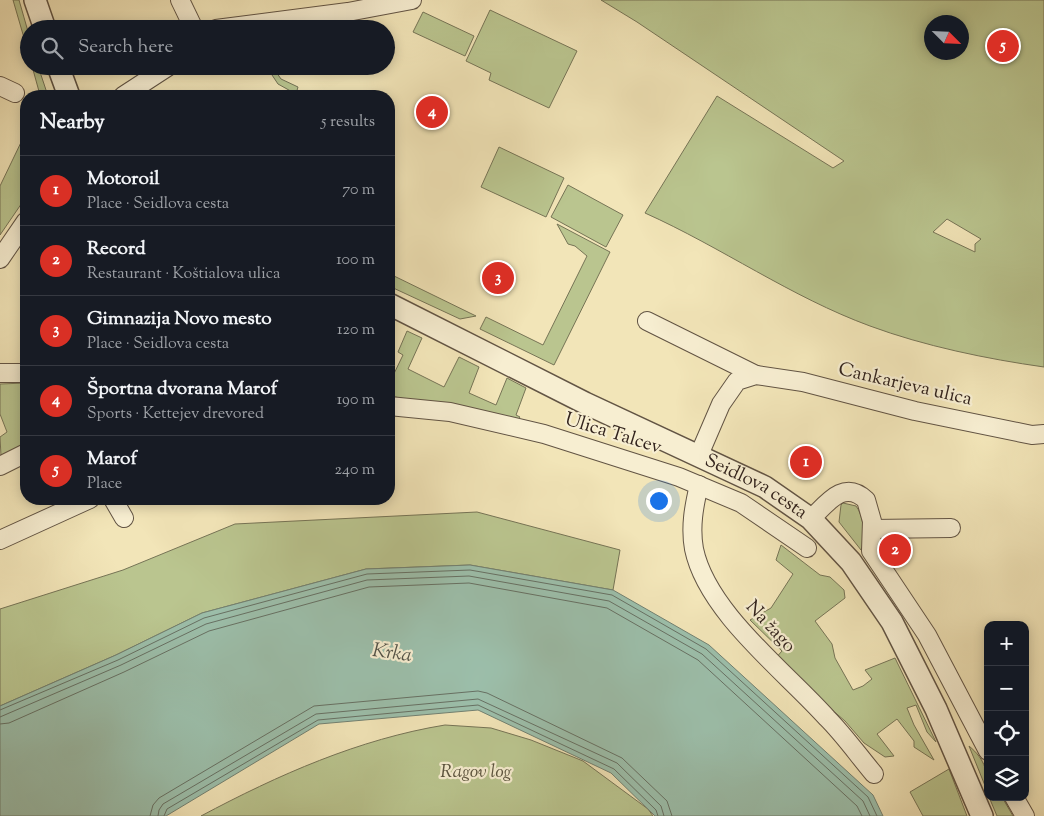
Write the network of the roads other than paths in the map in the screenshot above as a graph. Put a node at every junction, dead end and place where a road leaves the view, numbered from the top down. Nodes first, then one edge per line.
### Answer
1 (35, 0) edge
2 (180, 0) edge
3 (412, 0) edge
4 (42, 20) edge
5 (190, 20) edge
6 (286, 20) edge
7 (61, 75) edge
8 (155, 75) edge
9 (67, 90) edge
10 (132, 90) edge
11 (20, 230) edge
12 (0, 258) edge
13 (395, 307) edge
14 (647, 321) dead end
15 (20, 373) edge
16 (0, 374) edge
17 (756, 375) junction
18 (395, 407) edge
19 (1044, 434) edge
20 (20, 456) edge
21 (699, 456) junction
22 (0, 466) edge
23 (699, 484) junction
24 (77, 505) edge
25 (116, 505) edge
26 (124, 518) dead end
27 (811, 519) junction
28 (951, 528) dead end
29 (872, 529) junction
30 (0, 540) edge
31 (807, 548) dead end
32 (984, 743) edge
33 (874, 774) dead end
34 (1016, 801) edge
35 (982, 816) edge
36 (1025, 816) edge

1 - 4 street
2 - 5 street
3 - 6 street
7 - 9 street
8 - 10 street
11 - 12 street
13 - 21 street, Seidlova cesta
14 - 17 street, Cankarjeva ulica
15 - 16 street
17 - 19 street, Cankarjeva ulica
17 - 21 street
18 - 23 street, Ulica Talcev
20 - 22 street
21 - 27 street, Seidlova cesta
23 - 31 street, Ulica Talcev
23 - 33 street, Na žago
24 - 30 street
25 - 26 street
27 - 29 street
27 - 35 street, Seidlova cesta
28 - 29 street
29 - 32 street
34 - 36 street

